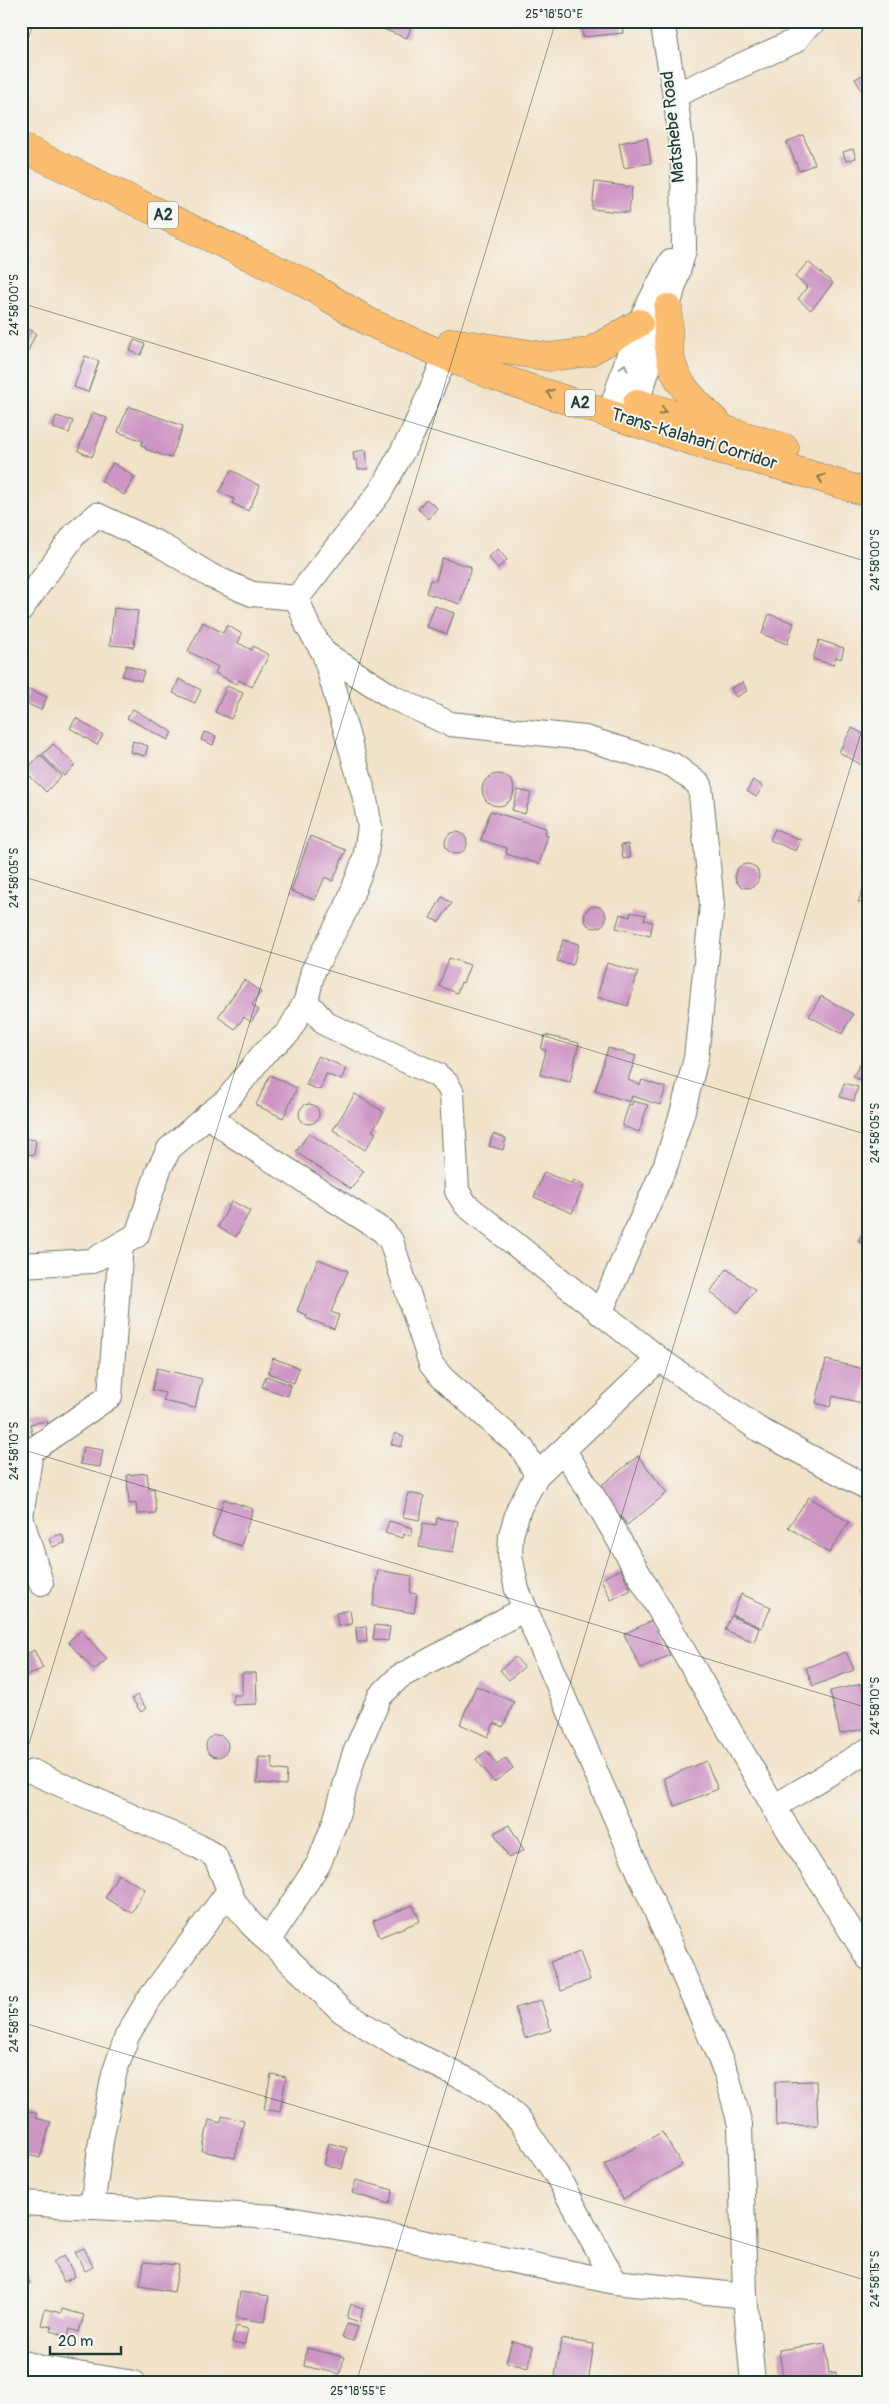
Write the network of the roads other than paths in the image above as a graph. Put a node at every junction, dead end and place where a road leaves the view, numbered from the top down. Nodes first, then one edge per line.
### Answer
1 (662, 21) edge
2 (815, 21) edge
3 (675, 95) junction
4 (21, 147) edge
5 (685, 232) junction
6 (668, 308) junction
7 (639, 323) junction
8 (449, 349) junction
9 (623, 409) junction
10 (724, 430) junction
11 (868, 475) edge
12 (868, 493) edge
13 (297, 598) junction
14 (21, 608) edge
15 (324, 653) junction
16 (306, 1001) junction
17 (208, 1115) junction
18 (121, 1244) junction
19 (21, 1265) edge
20 (600, 1313) junction
21 (659, 1360) junction
22 (564, 1451) junction
23 (537, 1475) junction
24 (868, 1488) edge
25 (21, 1517) edge
26 (41, 1583) dead end
27 (525, 1608) junction
28 (868, 1750) edge
29 (33, 1772) dead end
30 (774, 1808) junction
31 (229, 1891) junction
32 (268, 1941) junction
33 (868, 1958) edge
34 (21, 2203) edge
35 (92, 2207) junction
36 (615, 2282) junction
37 (745, 2296) junction
38 (21, 2362) edge
39 (134, 2383) edge
40 (753, 2383) edge

1 - 3 street
1 - 5 street, Matshebe Road
2 - 3 street
3 - 5 street
4 - 8 highway, Trans-Kalahari Corridor / A2
5 - 6 street
5 - 7 street
6 - 9 street
6 - 10 highway
7 - 8 highway
9 -> 7 street
8 - 9 highway, Trans-Kalahari Corridor / A2
8 - 13 street
9 -> 10 highway, Trans-Kalahari Corridor / A2
12 -> 9 highway, Trans-Kalahari Corridor / A2
10 - 11 highway, Trans-Kalahari Corridor / A2
13 - 14 street
13 - 15 street
15 - 16 street
15 - 20 street
16 - 17 street
16 - 20 street
17 - 18 street
17 - 23 street
18 - 19 street
18 - 25 street
20 - 21 street
21 - 22 street
21 - 24 street
22 - 23 street
22 - 30 street
23 - 27 street
25 - 26 street
27 - 32 street
27 - 37 street
28 - 30 street
29 - 31 street
30 - 33 street
31 - 32 street
31 - 35 street
32 - 36 street
34 - 35 street
35 - 36 street
36 - 37 street
37 - 40 street
38 - 39 street

